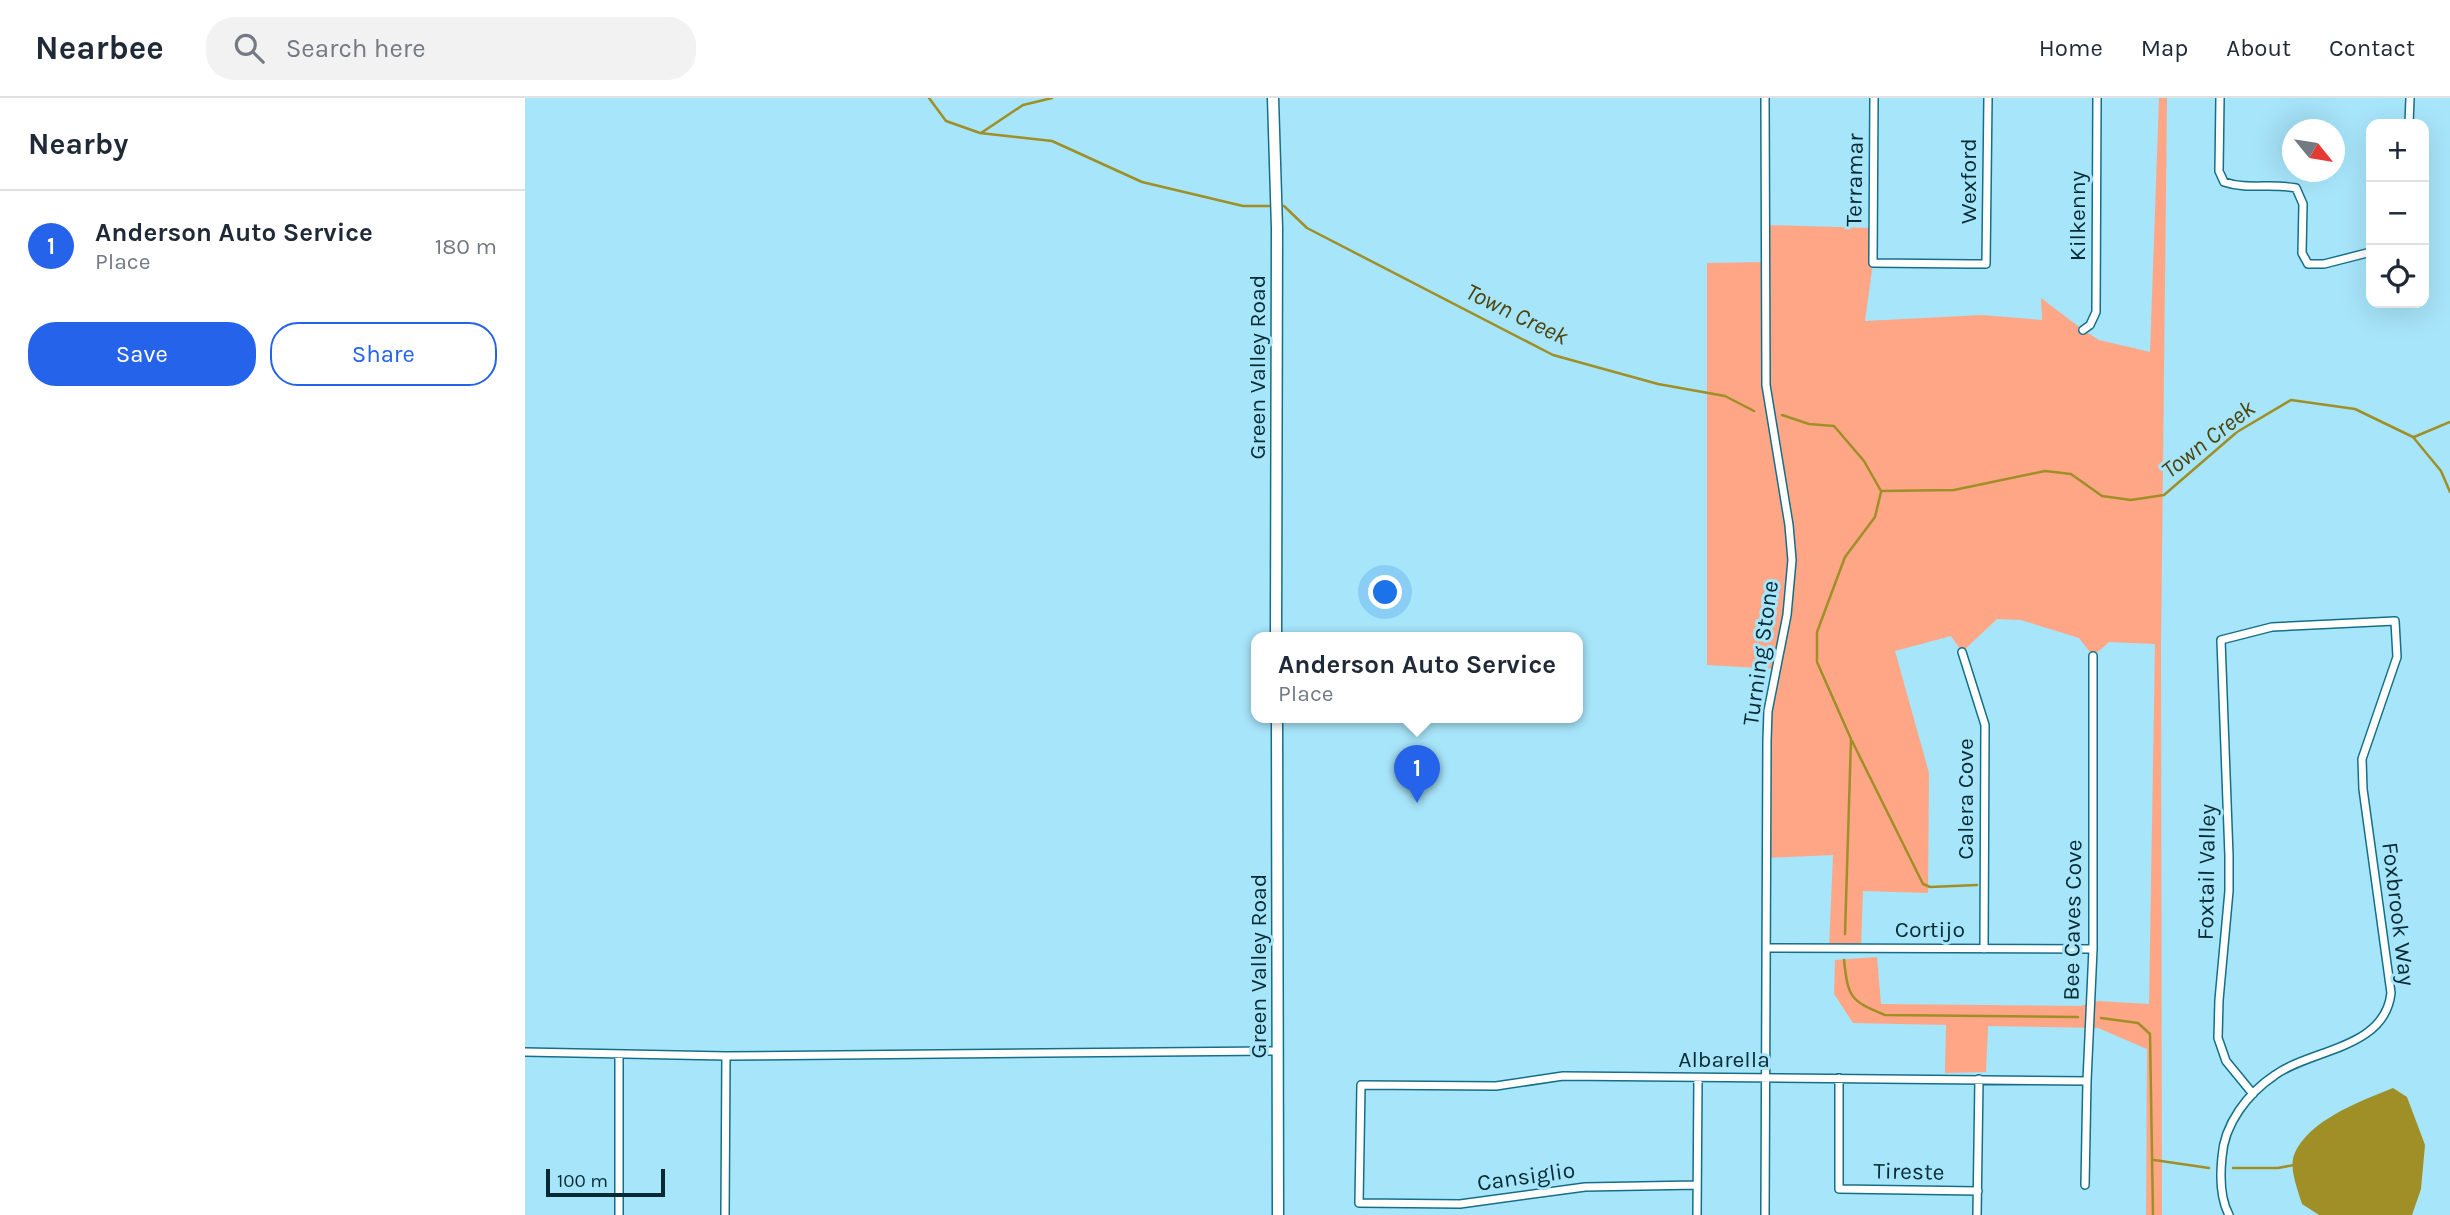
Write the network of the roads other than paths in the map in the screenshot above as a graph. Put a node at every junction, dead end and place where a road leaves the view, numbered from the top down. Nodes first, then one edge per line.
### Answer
1 (1273, 98) edge
2 (1765, 98) edge
3 (1874, 98) edge
4 (1988, 98) edge
5 (2097, 98) edge
6 (2220, 98) edge
7 (2410, 98) edge
8 (2410, 119) edge
9 (2366, 253) edge
10 (1986, 264) joint
11 (2083, 330) dead end
12 (1276, 632) edge
13 (2221, 640) joint
14 (1962, 652) dead end
15 (2093, 656) dead end
16 (1277, 723) edge
17 (1766, 948) junction
18 (1984, 949) junction
19 (2093, 949) junction
20 (1277, 1051) junction
21 (525, 1052) edge
22 (619, 1054) junction
23 (726, 1056) junction
24 (1698, 1078) junction
25 (1765, 1078) junction
26 (1839, 1078) junction
27 (1979, 1079) junction
28 (2087, 1081) junction
29 (2253, 1094) junction
30 (1697, 1185) junction
31 (2085, 1185) dead end
32 (1978, 1191) junction
33 (1360, 1203) joint
34 (619, 1215) edge
35 (725, 1215) edge
36 (1278, 1215) edge
37 (1697, 1215) edge
38 (1765, 1215) edge
39 (1977, 1215) edge
40 (2229, 1215) edge

1 - 12 street, Green Valley Road
2 - 17 street, Turning Stone
3 - 10 street, Terramar
4 - 10 street, Wexford
5 - 11 street, Kilkenny
6 - 9 street
7 - 8 street
13 - 29 street, Foxtail Valley
13 - 29 street, Foxbrook Way
14 - 18 street, Calera Cove
15 - 19 street, Bee Caves Cove
16 - 20 street, Green Valley Road
17 - 18 street, Cortijo
17 - 25 street, Turning Stone
18 - 19 street, Cortijo
19 - 28 street, Bee Caves Cove
20 - 23 street
20 - 36 street, Green Valley Road
21 - 22 street
22 - 23 street
22 - 34 street
23 - 35 street
24 - 25 street, Albarella
24 - 30 street
24 - 33 street, Albarella
25 - 26 street, Albarella
25 - 38 street, Turning Stone
26 - 27 street, Albarella
26 - 32 street, Tireste
27 - 28 street, Albarella
27 - 32 street
28 - 31 street, Bee Caves Cove
29 - 40 street, Foxbrook Way
30 - 33 street, Cansiglio
30 - 37 street
32 - 39 street

